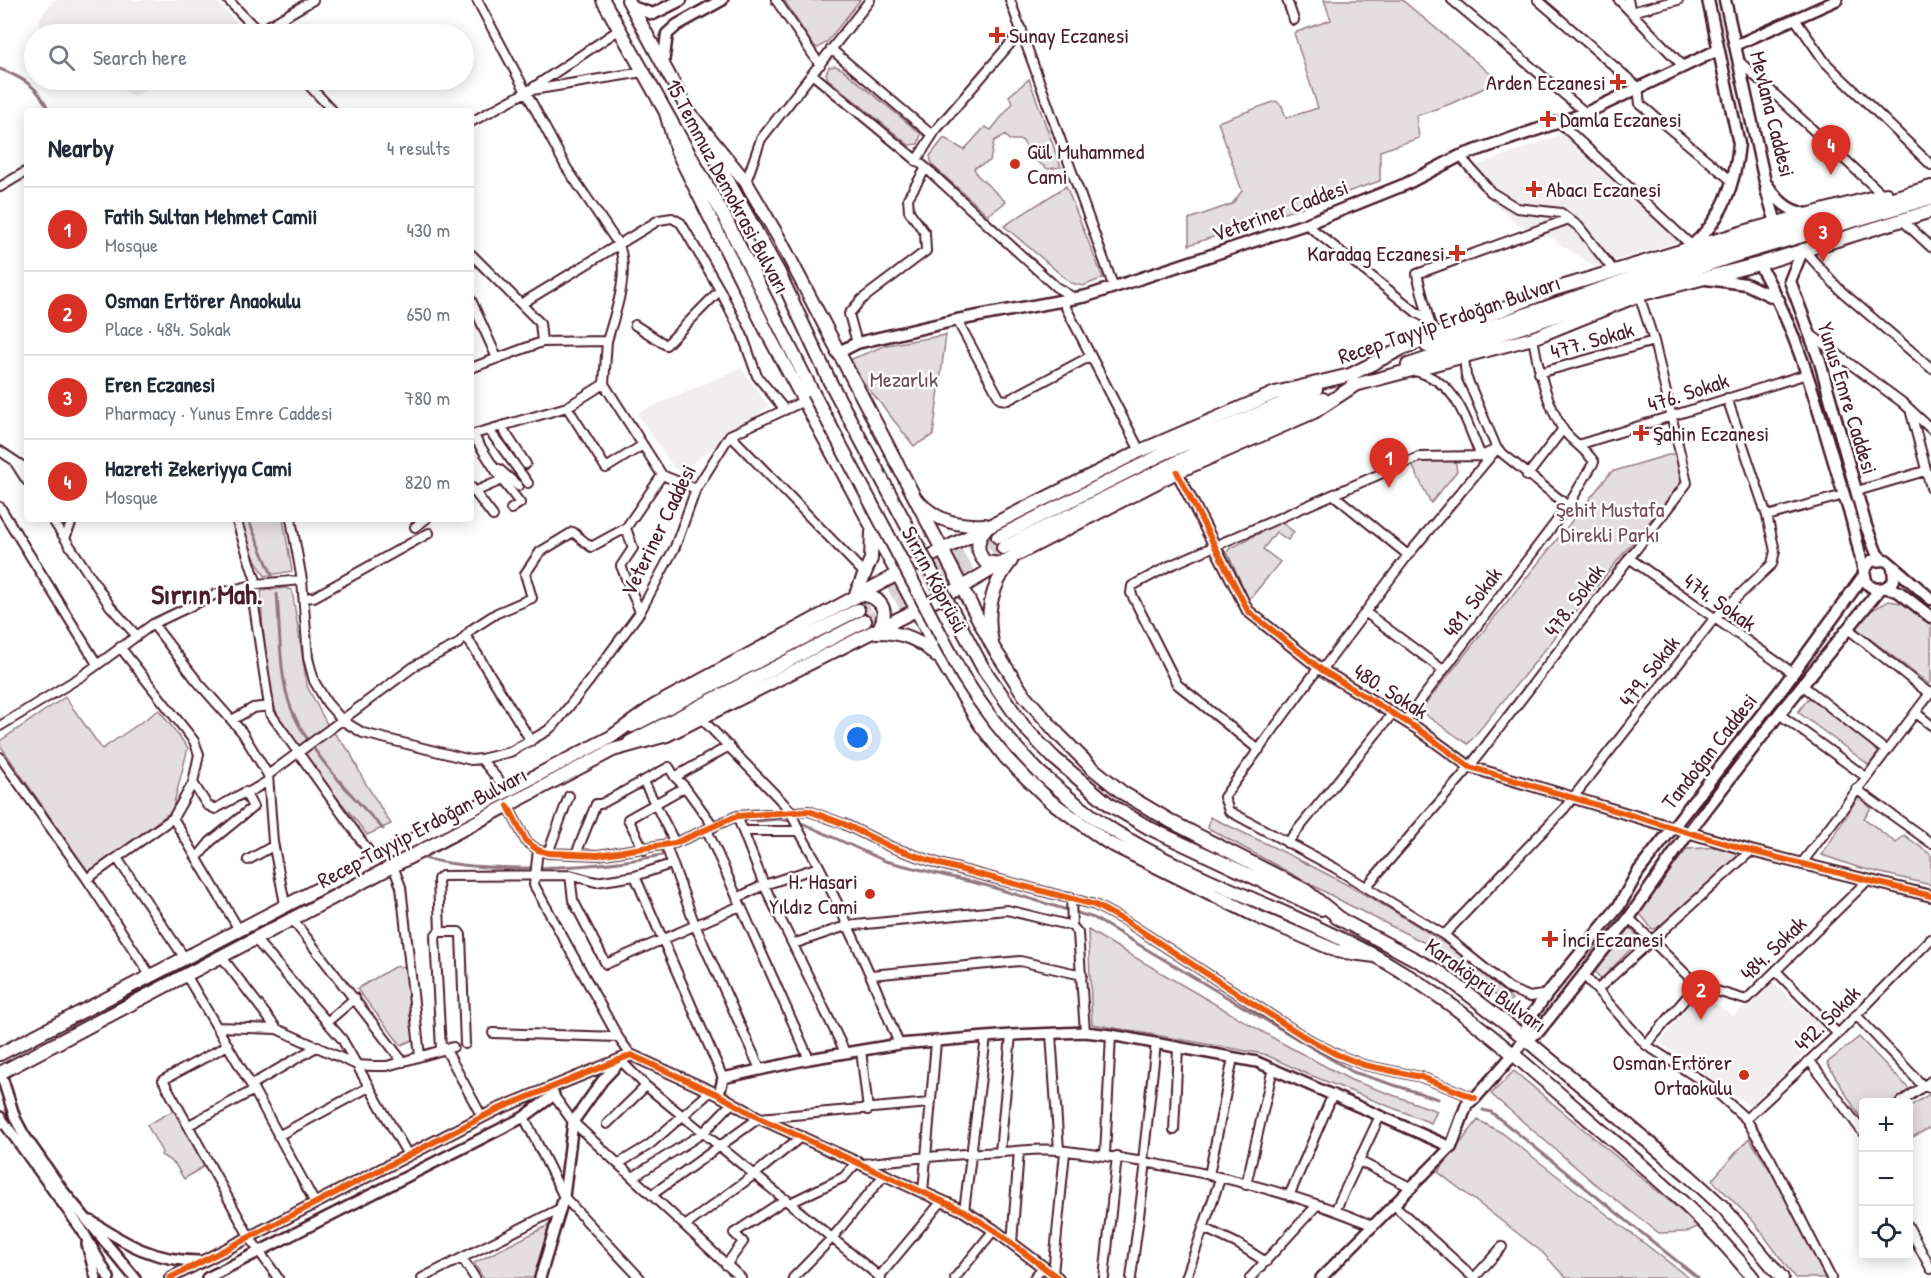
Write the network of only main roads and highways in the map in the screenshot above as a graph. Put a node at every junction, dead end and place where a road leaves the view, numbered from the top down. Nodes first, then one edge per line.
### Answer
1 (603, 0) edge
2 (681, 0) edge
3 (722, 0) edge
4 (1708, 0) edge
5 (1725, 0) edge
6 (630, 3) edge
7 (1718, 50) junction
8 (663, 64) junction
9 (692, 116) junction
10 (1765, 182) junction
11 (1931, 182) edge
12 (1931, 187) edge
13 (1931, 198) edge
14 (1931, 212) edge
15 (1811, 214) junction
16 (1776, 223) junction
17 (1689, 248) junction
18 (1803, 249) junction
19 (1759, 264) junction
20 (1706, 279) junction
21 (1780, 300) junction
22 (1469, 339) junction
23 (837, 353) junction
24 (1353, 380) junction
25 (830, 382) joint
26 (808, 397) junction
27 (911, 493) junction
28 (989, 525) junction
29 (872, 528) junction
30 (1001, 542) tunnel mouth
31 (942, 550) junction
32 (1017, 555) junction
33 (1881, 558) junction
34 (1000, 564) junction
35 (1893, 566) junction
36 (1865, 572) junction
37 (897, 573) junction
38 (962, 587) junction
39 (1883, 588) junction
40 (856, 594) junction
41 (1931, 599) edge
42 (917, 610) junction
43 (1931, 617) edge
44 (868, 622) junction
45 (993, 646) junction
46 (943, 663) junction
47 (611, 737) junction
48 (613, 750) junction
49 (1054, 758) joint
50 (1039, 772) joint
51 (1342, 920) junction
52 (1375, 956) junction
53 (1524, 1039) junction
54 (0, 1053) edge
55 (1513, 1055) junction
56 (0, 1072) edge
57 (1451, 1147) road end
58 (1753, 1278) edge
59 (1782, 1278) edge

1 - 26 main road, 15 Temmuz Demokrasi Bulvarı
2 - 6 main road
3 - 8 main road
4 - 7 main road, Mevlana Caddesi
5 - 10 main road, Mevlana Caddesi
6 - 8 main road, 15 Temmuz Demokrasi Bulvarı
7 - 17 main road, Mevlana Caddesi
7 - 23 main road, Veteriner Caddesi
8 - 9 main road, 15 Temmuz Demokrasi Bulvarı
9 - 23 main road
9 - 25 main road, 15 Temmuz Demokrasi Bulvarı
10 - 15 main road, Mevlana Caddesi
10 - 16 main road
11 - 15 main road
12 - 22 main road, Recep Tayyip Erdoğan Bulvarı
13 - 22 main road, Recep Tayyip Erdoğan Bulvarı
14 - 18 main road
15 - 16 main road
16 - 17 main road
17 - 24 main road
18 - 19 main road
18 - 33 main road, Yunus Emre Caddesi
19 - 20 main road
19 - 21 main road, Yunus Emre Caddesi
20 - 21 main road
20 - 24 main road
21 - 36 main road, Yunus Emre Caddesi
22 - 24 main road, Recep Tayyip Erdoğan Bulvarı
23 - 27 main road
24 - 28 main road
24 - 30 main road, Recep Tayyip Erdoğan Bulvarı
24 - 32 main road
25 - 49 main road, Sırrın Köprüsü, bridge
26 - 29 main road
26 - 50 main road, Sırrın Köprüsü, bridge
27 - 28 main road
27 - 31 main road
28 - 31 main road
28 - 34 main road
29 - 37 main road
29 - 40 main road
31 - 37 main road
31 - 38 main road
32 - 34 main road
32 - 45 main road
33 - 35 main road
33 - 36 main road
34 - 38 main road
35 - 39 main road
35 - 41 main road
36 - 39 main road
36 - 53 main road, Tandoğan Caddesi
37 - 40 main road
37 - 42 main road
38 - 42 main road
38 - 45 main road
39 - 43 main road
39 - 53 main road, Tandoğan Caddesi
40 - 44 main road
40 - 47 main road
42 - 44 main road
42 - 46 main road
44 - 46 main road
44 - 47 main road, Recep Tayyip Erdoğan Bulvarı
44 - 48 main road, Recep Tayyip Erdoğan Bulvarı
44 - 48 main road
45 - 51 main road
46 - 52 main road
47 - 54 main road, Recep Tayyip Erdoğan Bulvarı
48 - 56 main road, Recep Tayyip Erdoğan Bulvarı
49 - 51 main road, Karaköprü Bulvarı
50 - 52 main road, Karaköprü Bulvarı
51 - 53 main road, Karaköprü Bulvarı
52 - 55 main road, Karaköprü Bulvarı
53 - 55 main road, Tandoğan Caddesi
53 - 59 main road, Karaköprü Bulvarı
55 - 57 main road, Tandoğan Caddesi
55 - 58 main road, Karaköprü Bulvarı

